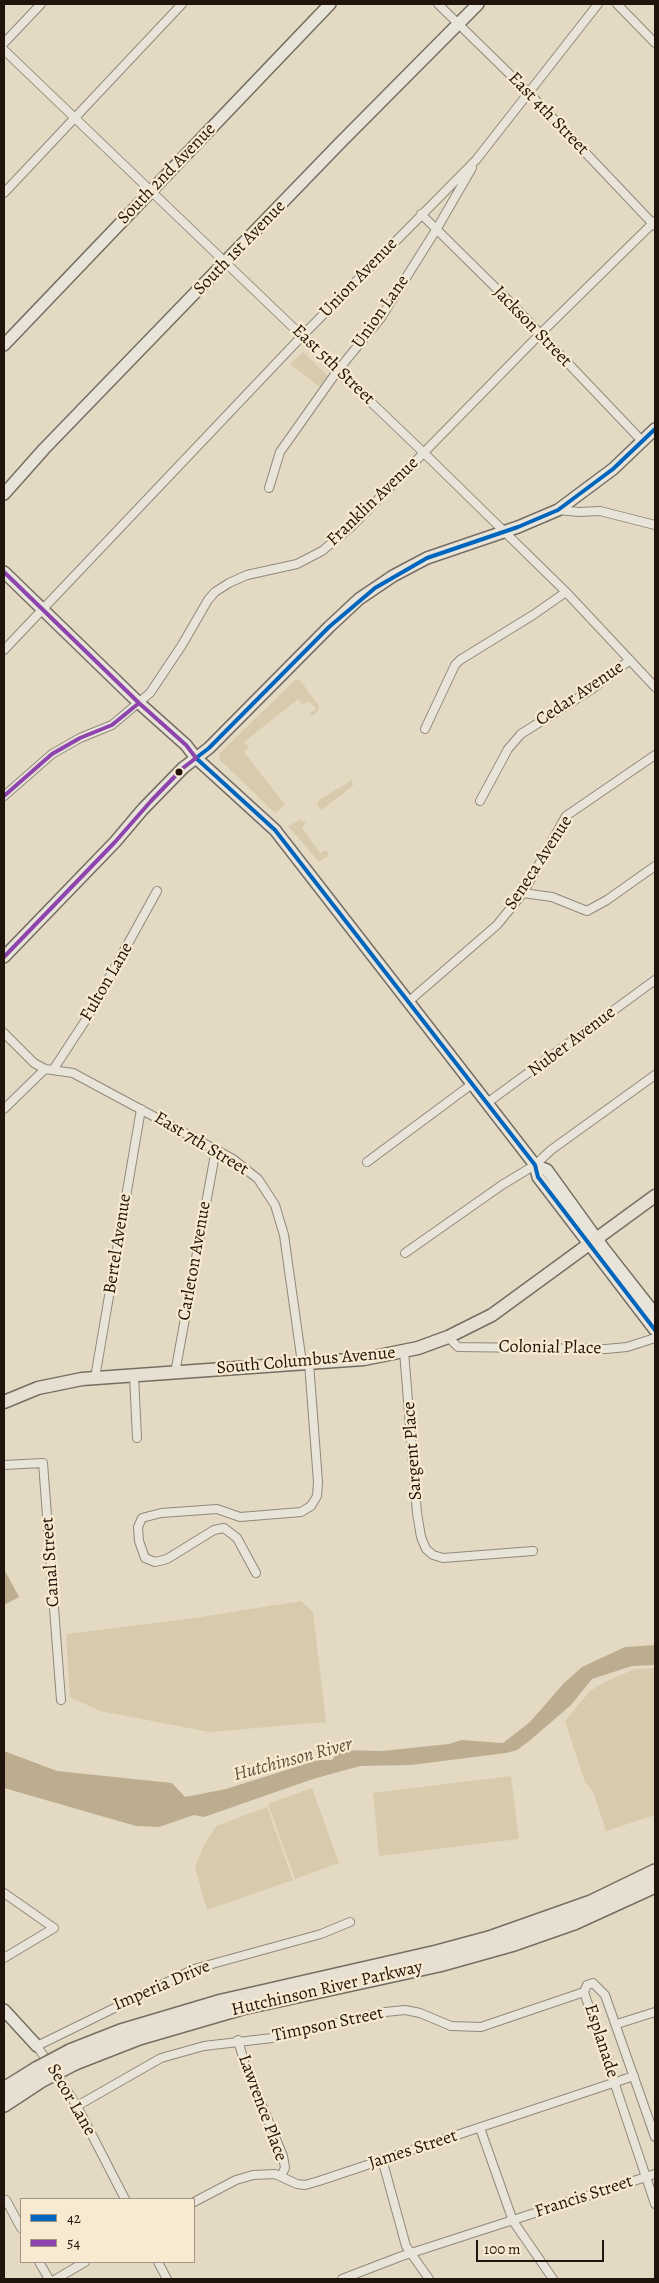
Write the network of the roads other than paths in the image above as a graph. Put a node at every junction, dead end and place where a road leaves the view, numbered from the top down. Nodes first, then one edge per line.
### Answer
1 (41, 4) edge
2 (182, 4) edge
3 (330, 4) edge
4 (438, 4) edge
5 (478, 4) edge
6 (598, 4) edge
7 (618, 4) edge
8 (459, 24) junction
9 (4, 43) edge
10 (655, 43) edge
11 (4, 50) edge
12 (528, 92) junction
13 (75, 118) junction
14 (476, 160) junction
15 (151, 191) junction
16 (4, 192) edge
17 (421, 214) junction
18 (654, 224) edge
19 (436, 230) junction
20 (226, 262) junction
21 (540, 334) junction
22 (303, 335) junction
23 (4, 345) edge
24 (338, 370) junction
25 (655, 429) edge
26 (642, 441) junction
27 (424, 453) junction
28 (269, 488) dead end
29 (4, 494) edge
30 (558, 510) junction
31 (655, 524) edge
32 (504, 531) junction
33 (4, 572) edge
34 (566, 592) junction
35 (43, 609) junction
36 (4, 650) edge
37 (630, 660) junction
38 (655, 687) edge
39 (140, 703) junction
40 (424, 729) dead end
41 (655, 755) edge
42 (196, 758) junction
43 (4, 796) edge
44 (480, 801) dead end
45 (655, 866) edge
46 (156, 890) dead end
47 (523, 893) junction
48 (4, 957) edge
49 (655, 980) edge
50 (408, 1002) junction
51 (4, 1033) edge
52 (49, 1069) junction
53 (655, 1075) edge
54 (472, 1084) junction
55 (487, 1103) junction
56 (4, 1109) edge
57 (141, 1109) junction
58 (216, 1149) junction
59 (367, 1162) dead end
60 (534, 1165) junction
61 (655, 1196) edge
62 (593, 1242) junction
63 (405, 1253) dead end
64 (655, 1314) edge
65 (655, 1330) edge
66 (448, 1337) junction
67 (655, 1338) edge
68 (404, 1352) junction
69 (305, 1363) junction
70 (175, 1373) junction
71 (134, 1376) junction
72 (96, 1378) junction
73 (4, 1402) edge
74 (137, 1438) dead end
75 (4, 1465) edge
76 (533, 1551) dead end
77 (256, 1573) dead end
78 (60, 1700) dead end
79 (655, 1872) edge
80 (655, 1885) edge
81 (4, 1893) edge
82 (350, 1922) dead end
83 (4, 1958) edge
84 (584, 1992) junction
85 (4, 2010) edge
86 (655, 2012) edge
87 (617, 2024) junction
88 (238, 2040) junction
89 (37, 2046) junction
90 (73, 2057) junction
91 (40, 2074) junction
92 (634, 2076) junction
93 (615, 2083) junction
94 (4, 2090) edge
95 (4, 2104) edge
96 (77, 2106) junction
97 (480, 2128) junction
98 (655, 2137) edge
99 (382, 2159) junction
100 (655, 2174) edge
101 (281, 2176) junction
102 (646, 2177) junction
103 (124, 2198) edge
104 (6, 2200) dead end
105 (195, 2201) edge
106 (655, 2204) edge
107 (513, 2221) junction
108 (20, 2226) edge
109 (411, 2253) junction
110 (40, 2263) edge
111 (83, 2263) edge
112 (159, 2263) edge
113 (49, 2279) edge
114 (56, 2279) edge
115 (167, 2279) edge
116 (342, 2279) edge
117 (429, 2279) edge
118 (553, 2279) edge

1 - 9 street
2 - 13 street
3 - 15 street, South 2nd Avenue
4 - 8 street, East 4th Street
5 - 8 street, South 1st Avenue
6 - 12 street, Union Avenue
7 - 10 street
8 - 12 street, East 4th Street
8 - 20 street, South 1st Avenue
11 - 13 street, East 5th Street
12 - 14 street, Union Avenue
12 - 18 street, East 4th Street
13 - 15 street, East 5th Street
13 - 16 street
14 - 17 street, Union Avenue
14 - 19 street, Union Lane
15 - 20 street, East 5th Street
15 - 23 street, South 2nd Avenue
17 - 19 street, Jackson Street
17 - 22 street, Union Avenue
18 - 21 street, Franklin Avenue
19 - 21 street, Jackson Street
19 - 24 street, Union Lane
20 - 22 street, East 5th Street
20 - 29 street, South 1st Avenue
21 - 26 street, Jackson Street
21 - 27 street, Franklin Avenue
22 - 24 street, East 5th Street
22 - 35 street, Union Avenue
24 - 27 street, East 5th Street
24 - 28 street, Union Lane
25 - 26 street
26 - 30 street
27 - 32 street, East 5th Street
27 - 39 street, Franklin Avenue
30 - 31 street
30 - 32 street
32 - 34 street, East 5th Street
32 - 42 street
33 - 35 street
34 - 37 street, East 5th Street
34 - 40 street
35 - 36 street, Union Avenue
35 - 39 street
37 - 38 street, East 5th Street
37 - 44 street, Cedar Avenue
39 - 42 street
39 - 43 street, Franklin Avenue
41 - 47 street, Seneca Avenue
42 - 48 street
42 - 50 street
45 - 47 street
46 - 52 street, Fulton Lane
47 - 50 street, Seneca Avenue
49 - 55 street, Nuber Avenue
50 - 54 street
51 - 52 street, East 7th Street
52 - 56 street, Fulton Lane
52 - 57 street, East 7th Street
53 - 60 street
54 - 55 street
54 - 59 street
55 - 60 street
57 - 58 street, East 7th Street
57 - 72 street, Bertel Avenue
58 - 69 street, East 7th Street
58 - 70 street, Carleton Avenue
60 - 62 street
60 - 63 street
61 - 62 main road, South Columbus Avenue
62 - 64 street
62 - 65 street
62 - 66 main road, South Columbus Avenue
66 - 67 street, Colonial Place
66 - 68 main road, South Columbus Avenue
68 - 69 main road, South Columbus Avenue
68 - 76 street, Sargent Place
69 - 70 main road, South Columbus Avenue
69 - 77 street, East 7th Street
70 - 71 main road, South Columbus Avenue
71 - 72 main road, South Columbus Avenue
71 - 74 street
72 - 73 main road, South Columbus Avenue
75 - 78 street, Canal Street
79 - 90 highway, Hutchinson River Parkway
80 - 90 highway, Hutchinson River Parkway
81 - 83 street
82 - 89 street, Imperia Drive
84 - 87 street, Esplanade
84 - 88 street, Timpson Street
84 - 93 street, Esplanade
85 - 89 street, Secor Lane
86 - 87 street
87 - 92 street, Esplanade
88 - 96 street, Timpson Street
88 - 101 street, Lawrence Place
89 - 96 street, Secor Lane
90 - 91 highway, Hutchinson River Parkway, bridge
91 - 94 highway, Hutchinson River Parkway
91 - 95 highway, Hutchinson River Parkway
92 - 93 street, James Street
92 - 98 street, Esplanade
93 - 97 street, James Street
93 - 102 street, Esplanade
96 - 103 street, Secor Lane
97 - 99 street, James Street
97 - 107 street
99 - 101 street, James Street
99 - 109 street
100 - 102 street, Francis Street
101 - 105 street, James Street
102 - 106 street, Esplanade
102 - 107 street, Francis Street
104 - 108 street
107 - 109 street, Francis Street
107 - 118 street
109 - 116 street, Francis Street
109 - 117 street
110 - 113 street
111 - 114 street
112 - 115 street

